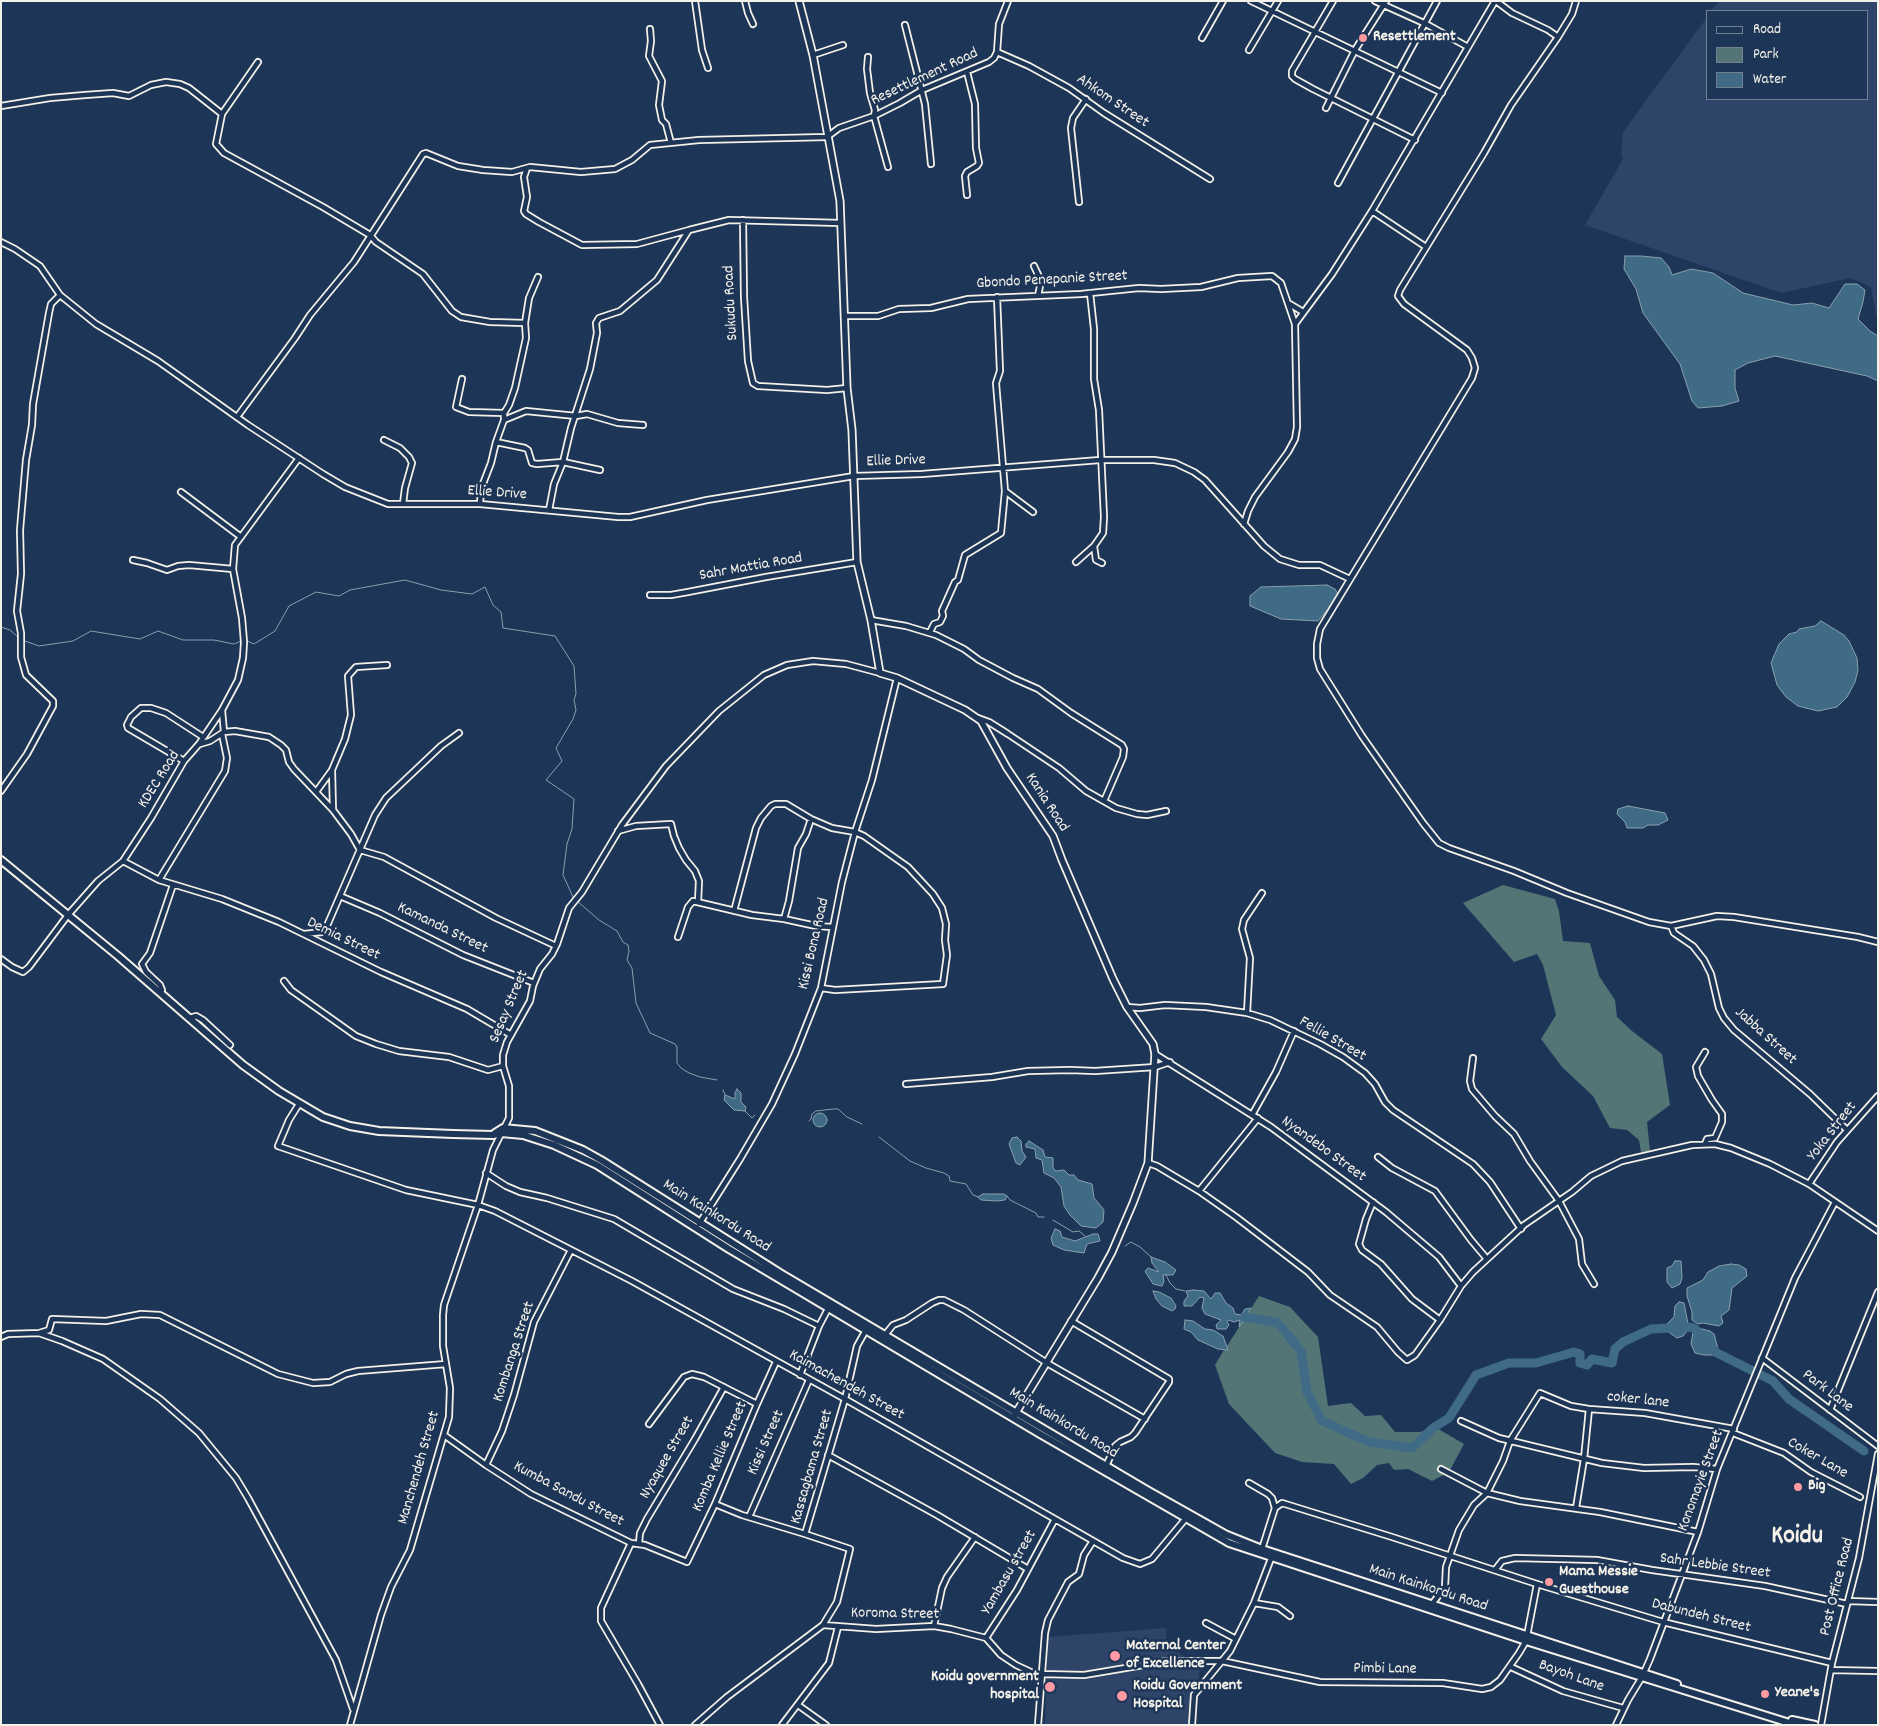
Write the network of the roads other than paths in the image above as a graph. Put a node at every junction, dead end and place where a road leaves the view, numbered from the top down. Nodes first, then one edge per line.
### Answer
1 (695, 1) edge
2 (746, 1) edge
3 (799, 1) edge
4 (1008, 1) edge
5 (1224, 1) edge
6 (1251, 1) edge
7 (1278, 1) edge
8 (1333, 1) edge
9 (1376, 1) edge
10 (1437, 1) edge
11 (1496, 1) edge
12 (1576, 1) edge
13 (1384, 3) edge
14 (1272, 11) junction
15 (753, 24) dead end
16 (1426, 24) junction
17 (905, 25) dead end
18 (650, 29) dead end
19 (1316, 32) junction
20 (1558, 37) junction
21 (1202, 38) dead end
22 (843, 45) dead end
23 (1468, 47) junction
24 (1249, 50) dead end
25 (1355, 50) junction
26 (997, 52) junction
27 (813, 55) junction
28 (868, 57) dead end
29 (258, 62) dead end
30 (708, 68) dead end
31 (1398, 71) junction
32 (968, 72) junction
33 (922, 90) junction
34 (1442, 93) junction
35 (1332, 97) junction
36 (1086, 99) junction
37 (1, 106) edge
38 (1326, 108) dead end
39 (222, 114) junction
40 (874, 116) junction
41 (1372, 118) junction
42 (826, 126) junction
43 (839, 128) junction
44 (827, 137) junction
45 (1415, 140) junction
46 (671, 143) junction
47 (931, 164) dead end
48 (888, 166) dead end
49 (527, 168) junction
50 (1210, 179) dead end
51 (1338, 183) dead end
52 (967, 195) dead end
53 (1079, 202) dead end
54 (1372, 211) junction
55 (743, 220) junction
56 (841, 223) junction
57 (689, 230) junction
58 (370, 235) junction
59 (2, 243) edge
60 (1426, 247) junction
61 (1034, 266) dead end
62 (538, 277) dead end
63 (1090, 293) junction
64 (60, 295) junction
65 (1038, 296) junction
66 (998, 297) junction
67 (1288, 302) junction
68 (1303, 312) junction
69 (846, 316) junction
70 (526, 323) junction
71 (1295, 324) junction
72 (462, 379) dead end
73 (847, 388) junction
74 (504, 413) junction
75 (576, 416) junction
76 (237, 417) junction
77 (504, 420) junction
78 (643, 425) dead end
79 (384, 440) dead end
80 (496, 442) junction
81 (299, 458) junction
82 (1100, 460) junction
83 (563, 462) junction
84 (1004, 469) junction
85 (600, 470) dead end
86 (854, 476) junction
87 (1005, 491) junction
88 (181, 492) dead end
89 (403, 504) junction
90 (480, 504) junction
91 (549, 510) junction
92 (1033, 512) dead end
93 (1244, 524) junction
94 (242, 537) junction
95 (1094, 546) junction
96 (133, 560) dead end
97 (857, 562) junction
98 (1076, 562) dead end
99 (1102, 563) dead end
100 (233, 570) junction
101 (1350, 579) junction
102 (650, 595) dead end
103 (871, 620) junction
104 (930, 632) junction
105 (386, 665) dead end
106 (880, 673) junction
107 (897, 678) junction
108 (222, 710) junction
109 (977, 718) junction
110 (459, 732) dead end
111 (223, 733) junction
112 (203, 737) junction
113 (199, 744) junction
114 (184, 762) junction
115 (332, 770) junction
116 (3, 784) edge
117 (1, 791) edge
118 (316, 792) junction
119 (1104, 801) junction
120 (333, 810) junction
121 (1166, 811) dead end
122 (811, 819) junction
123 (618, 831) junction
124 (855, 832) junction
125 (360, 850) junction
126 (1, 860) edge
127 (123, 861) junction
128 (160, 880) junction
129 (173, 885) junction
130 (1262, 893) dead end
131 (340, 896) junction
132 (698, 902) junction
133 (734, 911) junction
134 (68, 915) junction
135 (784, 919) junction
136 (1671, 926) junction
137 (832, 927) junction
138 (304, 934) junction
139 (678, 937) dead end
140 (1878, 942) edge
141 (556, 946) junction
142 (1, 959) edge
143 (284, 981) dead end
144 (534, 984) junction
145 (821, 988) junction
146 (160, 993) junction
147 (1127, 1007) junction
148 (1247, 1013) junction
149 (190, 1018) junction
150 (1294, 1031) junction
151 (511, 1035) junction
152 (230, 1045) dead end
153 (1705, 1052) dead end
154 (1155, 1054) junction
155 (1473, 1058) dead end
156 (1170, 1062) junction
157 (503, 1066) junction
158 (1155, 1067) junction
159 (906, 1084) dead end
160 (1878, 1096) edge
161 (299, 1104) junction
162 (1252, 1115) junction
163 (1258, 1118) junction
164 (502, 1130) junction
165 (1848, 1130) junction
166 (1704, 1144) junction
167 (1378, 1157) dead end
168 (1148, 1163) junction
169 (486, 1173) junction
170 (1809, 1184) junction
171 (1199, 1191) junction
172 (1559, 1201) junction
173 (1374, 1202) junction
174 (1835, 1202) junction
175 (478, 1204) junction
176 (687, 1220) junction
177 (700, 1224) junction
178 (1520, 1229) junction
179 (1878, 1231) edge
180 (731, 1247) junction
181 (571, 1250) junction
182 (1487, 1259) junction
183 (1594, 1284) dead end
184 (1461, 1286) junction
185 (1878, 1292) edge
186 (830, 1305) junction
187 (1440, 1320) junction
188 (1071, 1321) junction
189 (819, 1326) junction
190 (867, 1328) junction
191 (39, 1333) junction
192 (885, 1335) junction
193 (1, 1337) edge
194 (1762, 1358) junction
195 (776, 1362) junction
196 (926, 1363) junction
197 (1047, 1363) junction
198 (446, 1364) junction
199 (800, 1375) junction
200 (809, 1380) junction
201 (724, 1387) junction
202 (845, 1399) junction
203 (757, 1404) junction
204 (1590, 1409) junction
205 (1830, 1410) junction
206 (1014, 1415) junction
207 (1145, 1419) junction
208 (1461, 1420) dead end
209 (649, 1424) dead end
210 (1734, 1431) junction
211 (444, 1434) junction
212 (1510, 1441) junction
213 (1878, 1446) edge
214 (1075, 1451) junction
215 (1878, 1454) edge
216 (828, 1455) junction
217 (1584, 1459) junction
218 (486, 1464) junction
219 (1106, 1466) junction
220 (1717, 1469) junction
221 (1441, 1470) dead end
222 (1249, 1483) dead end
223 (1145, 1492) junction
224 (1487, 1493) junction
225 (1860, 1497) dead end
226 (715, 1504) junction
227 (1275, 1508) junction
228 (1576, 1508) junction
229 (1187, 1516) junction
230 (749, 1517) junction
231 (1055, 1518) junction
232 (1698, 1532) junction
233 (805, 1534) junction
234 (975, 1536) junction
235 (1093, 1541) junction
236 (631, 1543) junction
237 (639, 1543) junction
238 (1262, 1549) junction
239 (1272, 1555) junction
240 (1449, 1556) junction
241 (687, 1562) joint
242 (1028, 1569) junction
243 (1495, 1570) junction
244 (1682, 1574) junction
245 (1537, 1584) junction
246 (1390, 1594) junction
247 (1847, 1602) junction
248 (1878, 1602) edge
249 (1254, 1603) junction
250 (1433, 1608) junction
251 (1290, 1616) dead end
252 (1663, 1622) junction
253 (1206, 1623) dead end
254 (823, 1624) junction
255 (838, 1626) junction
256 (934, 1626) junction
257 (986, 1638) junction
258 (1526, 1638) junction
259 (1236, 1639) junction
260 (1222, 1661) junction
261 (1832, 1663) junction
262 (1511, 1667) junction
263 (1831, 1670) junction
264 (1878, 1671) edge
265 (1042, 1674) junction
266 (1643, 1675) junction
267 (798, 1705) junction
268 (1623, 1708) junction
269 (354, 1710) junction
270 (700, 1720) junction
271 (350, 1725) edge
272 (660, 1725) edge
273 (695, 1725) edge
274 (704, 1725) edge
275 (782, 1725) edge
276 (826, 1725) edge
277 (1038, 1725) edge
278 (1192, 1725) edge
279 (1616, 1725) edge
280 (1796, 1725) edge
281 (1815, 1725) edge
282 (1821, 1725) edge

1 - 30 street
2 - 15 street
3 - 27 main road
4 - 26 street, Resettlement Road
5 - 21 street
6 - 14 street
7 - 14 street
8 - 19 street
9 - 13 street
10 - 16 street
11 - 20 street
11 - 23 street
12 - 20 street
13 - 16 street
13 - 25 street
14 - 19 street
14 - 24 street
16 - 23 street
16 - 31 street
17 - 33 street
18 - 46 street
19 - 25 street
19 - 35 street
20 - 60 street
22 - 27 street
23 - 34 street
25 - 31 street
25 - 35 street
26 - 32 street, Resettlement Road
26 - 36 street, Ahkom Street
27 - 42 main road
28 - 40 street
29 - 39 street
31 - 34 street
31 - 41 street
32 - 33 street, Resettlement Road
32 - 52 street
33 - 40 street, Resettlement Road
33 - 47 street
34 - 45 street
35 - 38 street
35 - 41 street
36 - 50 street, Ahkom Street
36 - 53 street
37 - 39 street
39 - 58 street
40 - 43 street, Resettlement Road
40 - 48 street
41 - 45 street
41 - 51 street
42 - 43 street, Resettlement Road
42 - 44 main road
43 - 44 street, Resettlement Road
44 - 46 street
44 - 56 main road
45 - 54 street
46 - 49 street
49 - 57 street
49 - 58 street
54 - 60 street
54 - 68 street
55 - 56 street
55 - 57 street
55 - 73 street, Sukudu Road
56 - 69 main road
57 - 75 street
58 - 70 street
58 - 76 street
59 - 64 street, Ellie Drive
60 - 101 street
61 - 65 street
62 - 70 street
63 - 65 street, Gbondo Penepanie Street
63 - 67 street, Gbondo Penepanie Street
63 - 82 street
64 - 76 street, Ellie Drive
64 - 116 street
65 - 66 street, Gbondo Penepanie Street
66 - 69 street, Gbondo Penepanie Street
66 - 84 street
67 - 68 street
67 - 71 street
68 - 71 street
69 - 73 main road
70 - 74 street
71 - 93 street
72 - 74 street
73 - 86 main road
74 - 77 street
75 - 77 street
75 - 78 street
75 - 83 street
76 - 81 street, Ellie Drive
77 - 80 street
79 - 89 street
80 - 83 street
80 - 90 street
81 - 89 street, Ellie Drive
81 - 94 street, KDEC Road
82 - 84 street, Ellie Drive
82 - 93 street, Ellie Drive
82 - 95 street
83 - 85 street
83 - 91 street
84 - 86 street, Ellie Drive
84 - 87 street
86 - 91 street, Ellie Drive
86 - 97 main road
87 - 92 street
87 - 104 street
88 - 94 street
89 - 90 street, Ellie Drive
90 - 91 street, Ellie Drive
93 - 101 street, Ellie Drive
94 - 100 street, KDEC Road
95 - 98 street
95 - 99 street
96 - 100 street
97 - 102 street, Sahr Mattia Road
97 - 103 main road
100 - 108 street, KDEC Road
101 - 136 street
103 - 104 street
103 - 106 main road
104 - 119 street
105 - 115 street
106 - 107 main road, Kania Road
106 - 123 street, Sesay Street
107 - 109 main road, Kania Road
107 - 124 street, Kissi Bona Road
108 - 111 street
108 - 112 street, KDEC Road
109 - 119 street
109 - 147 main road, Kania Road
110 - 125 street
111 - 113 street
111 - 118 street
111 - 128 street
112 - 113 street, KDEC Road
112 - 114 street
113 - 114 street, KDEC Road
114 - 127 street, KDEC Road
115 - 118 street
115 - 120 street
116 - 117 street
118 - 120 street
119 - 121 street
120 - 125 street
122 - 124 street
122 - 133 street
122 - 135 street
123 - 132 street
123 - 141 street, Sesay Street
124 - 137 street, Kissi Bona Road
124 - 145 street
125 - 131 street
125 - 141 street
126 - 134 main road
127 - 128 street, Demia Street
127 - 134 street, KDEC Road
128 - 129 street, Demia Street
129 - 138 street, Demia Street
129 - 146 street
130 - 148 street
131 - 138 street
131 - 144 street, Kamanda Street
132 - 133 street
132 - 139 street
133 - 135 street
134 - 142 street, KDEC Road
134 - 146 main road
135 - 137 street
136 - 140 street
136 - 165 street, Jabba Street
137 - 145 street, Kissi Bona Road
138 - 151 street, Demia Street
141 - 144 street, Sesay Street
143 - 157 street
144 - 151 street, Sesay Street
145 - 177 street, Kissi Bona Road
146 - 149 main road
147 - 148 street, Fellie Street
147 - 154 main road, Kania Road
148 - 150 street, Fellie Street
149 - 152 street
149 - 161 main road
150 - 162 street
150 - 178 street, Fellie Street
151 - 157 street, Sesay Street
153 - 166 street
154 - 156 street, Nyandebo Street
154 - 158 main road
155 - 172 street
156 - 158 street
156 - 162 street, Nyandebo Street
157 - 164 street, Sesay Street
158 - 159 street
158 - 168 main road
160 - 165 street, Yoka Street
161 - 164 main road
161 - 175 street, Kaimachendeh Street
162 - 163 street, Nyandebo Street
163 - 171 street
163 - 173 street, Nyandebo Street
164 - 169 street, Manchendeh Street
164 - 176 main road
165 - 170 street, Yoka Street
166 - 170 street
166 - 172 street
167 - 182 street
168 - 171 street
168 - 188 main road
169 - 175 street, Manchendeh Street
169 - 189 street
170 - 174 street
171 - 187 street
172 - 178 street
172 - 183 street
173 - 184 street, Nyandebo Street
173 - 187 street
174 - 179 street
174 - 194 street, Konomayie Street
175 - 181 street, Kaimachendeh Street
175 - 198 street, Manchendeh Street
176 - 177 main road, Main Kainkordu Road
176 - 180 main road
177 - 180 main road, Main Kainkordu Road
178 - 182 street
180 - 186 main road
181 - 195 street, Kaimachendeh Street
181 - 218 street, Kombanga Street
182 - 184 street
184 - 187 street
185 - 205 street
186 - 189 street
186 - 190 main road
188 - 197 main road
188 - 207 street
189 - 199 street
190 - 192 main road
190 - 196 main road
190 - 202 street, Kassagbama Street
191 - 193 street
191 - 198 street
191 - 269 street
192 - 196 main road
192 - 197 street
194 - 205 street, Park Lane
194 - 210 street, Konomayie Street
195 - 199 street, Kaimachendeh Street
195 - 203 street, Komba Kellie Street
196 - 206 main road
197 - 206 main road
197 - 207 street
198 - 211 street, Manchendeh Street
199 - 200 street, Kaimachendeh Street
200 - 202 street, Kaimachendeh Street
200 - 230 street, Kissi Street
201 - 203 street
201 - 209 street
201 - 237 street, Nyaquee Street
202 - 216 street, Kassagbama Street
202 - 231 street, Kaimachendeh Street
203 - 226 street, Komba Kellie Street
204 - 210 street, coker lane
204 - 212 street, coker lane
204 - 217 street
205 - 213 street, Park Lane
206 - 214 main road
207 - 219 street
208 - 212 street
210 - 220 street, Konomayie Street
210 - 225 street, Coker Lane
211 - 218 street, Kumba Sandu Street
211 - 269 street, Manchendeh Street
212 - 217 street
212 - 224 street
214 - 219 main road, Main Kainkordu Road
214 - 223 main road
215 - 247 street, Post Office Road
216 - 233 street, Kassagbama Street
216 - 234 street
217 - 220 street
217 - 228 street
218 - 236 street, Kumba Sandu Street
219 - 223 main road, Main Kainkordu Road
220 - 232 street, Konomayie Street
221 - 224 street
222 - 227 street
223 - 229 main road
224 - 228 street
224 - 240 street
226 - 230 street
226 - 241 street, Komba Kellie Street
227 - 238 street
227 - 240 street, Dabundeh Street
228 - 232 street
229 - 235 street, Kaimachendeh Street
229 - 238 main road, Main Kainkordu Road
229 - 239 main road
230 - 233 street
231 - 235 street, Kaimachendeh Street
231 - 242 street, Yambasu street
232 - 244 street, Konomayie Street
233 - 254 street, Kassagbama Street
234 - 242 street
234 - 256 street
235 - 265 street
236 - 237 street, Kumba Sandu Street
236 - 272 street
237 - 241 street, Kumba Sandu Street
238 - 239 main road, Main Kainkordu Road
239 - 246 main road, Main Kainkordu Road
239 - 246 main road, Main Kainkordu Road
239 - 249 street
240 - 243 street, Dabundeh Street
240 - 250 street
242 - 257 street, Yambasu street
243 - 244 street, Sahr Lebbie Street
243 - 245 street, Dabundeh Street
244 - 247 street, Sahr Lebbie Street
244 - 252 street, Konomayie Street
245 - 252 street, Dabundeh Street
245 - 258 street, Pimbi Lane
246 - 250 main road, Main Kainkordu Road
247 - 248 street, Sahr Lebbie Street
247 - 261 street, Post Office Road
249 - 251 street
249 - 259 street
250 - 258 main road, Main Kainkordu Road
252 - 261 street, Dabundeh Street
252 - 266 street, Konomayie Street
253 - 259 street
254 - 255 street, Koroma Street
254 - 270 street, Kassagbama Street
255 - 256 street, Koroma Street
255 - 267 street
256 - 257 street, Koroma Street
257 - 265 street
258 - 262 street, Pimbi Lane
258 - 266 main road, Main Kainkordu Road
259 - 260 street
260 - 262 street, Pimbi Lane
260 - 265 street, Pimbi Lane
260 - 278 street
261 - 263 street, Post Office Road
262 - 268 street, Bayoh Lane
263 - 264 street
263 - 282 street, Post Office Road
265 - 277 street
266 - 268 street, Konomayie Street
266 - 280 main road, Main Kainkordu Road
266 - 281 main road
267 - 275 street
267 - 276 street
268 - 279 street, Konomayie Street
269 - 271 street, Manchendeh Street
270 - 273 street, Kassagbama Street
270 - 274 street

